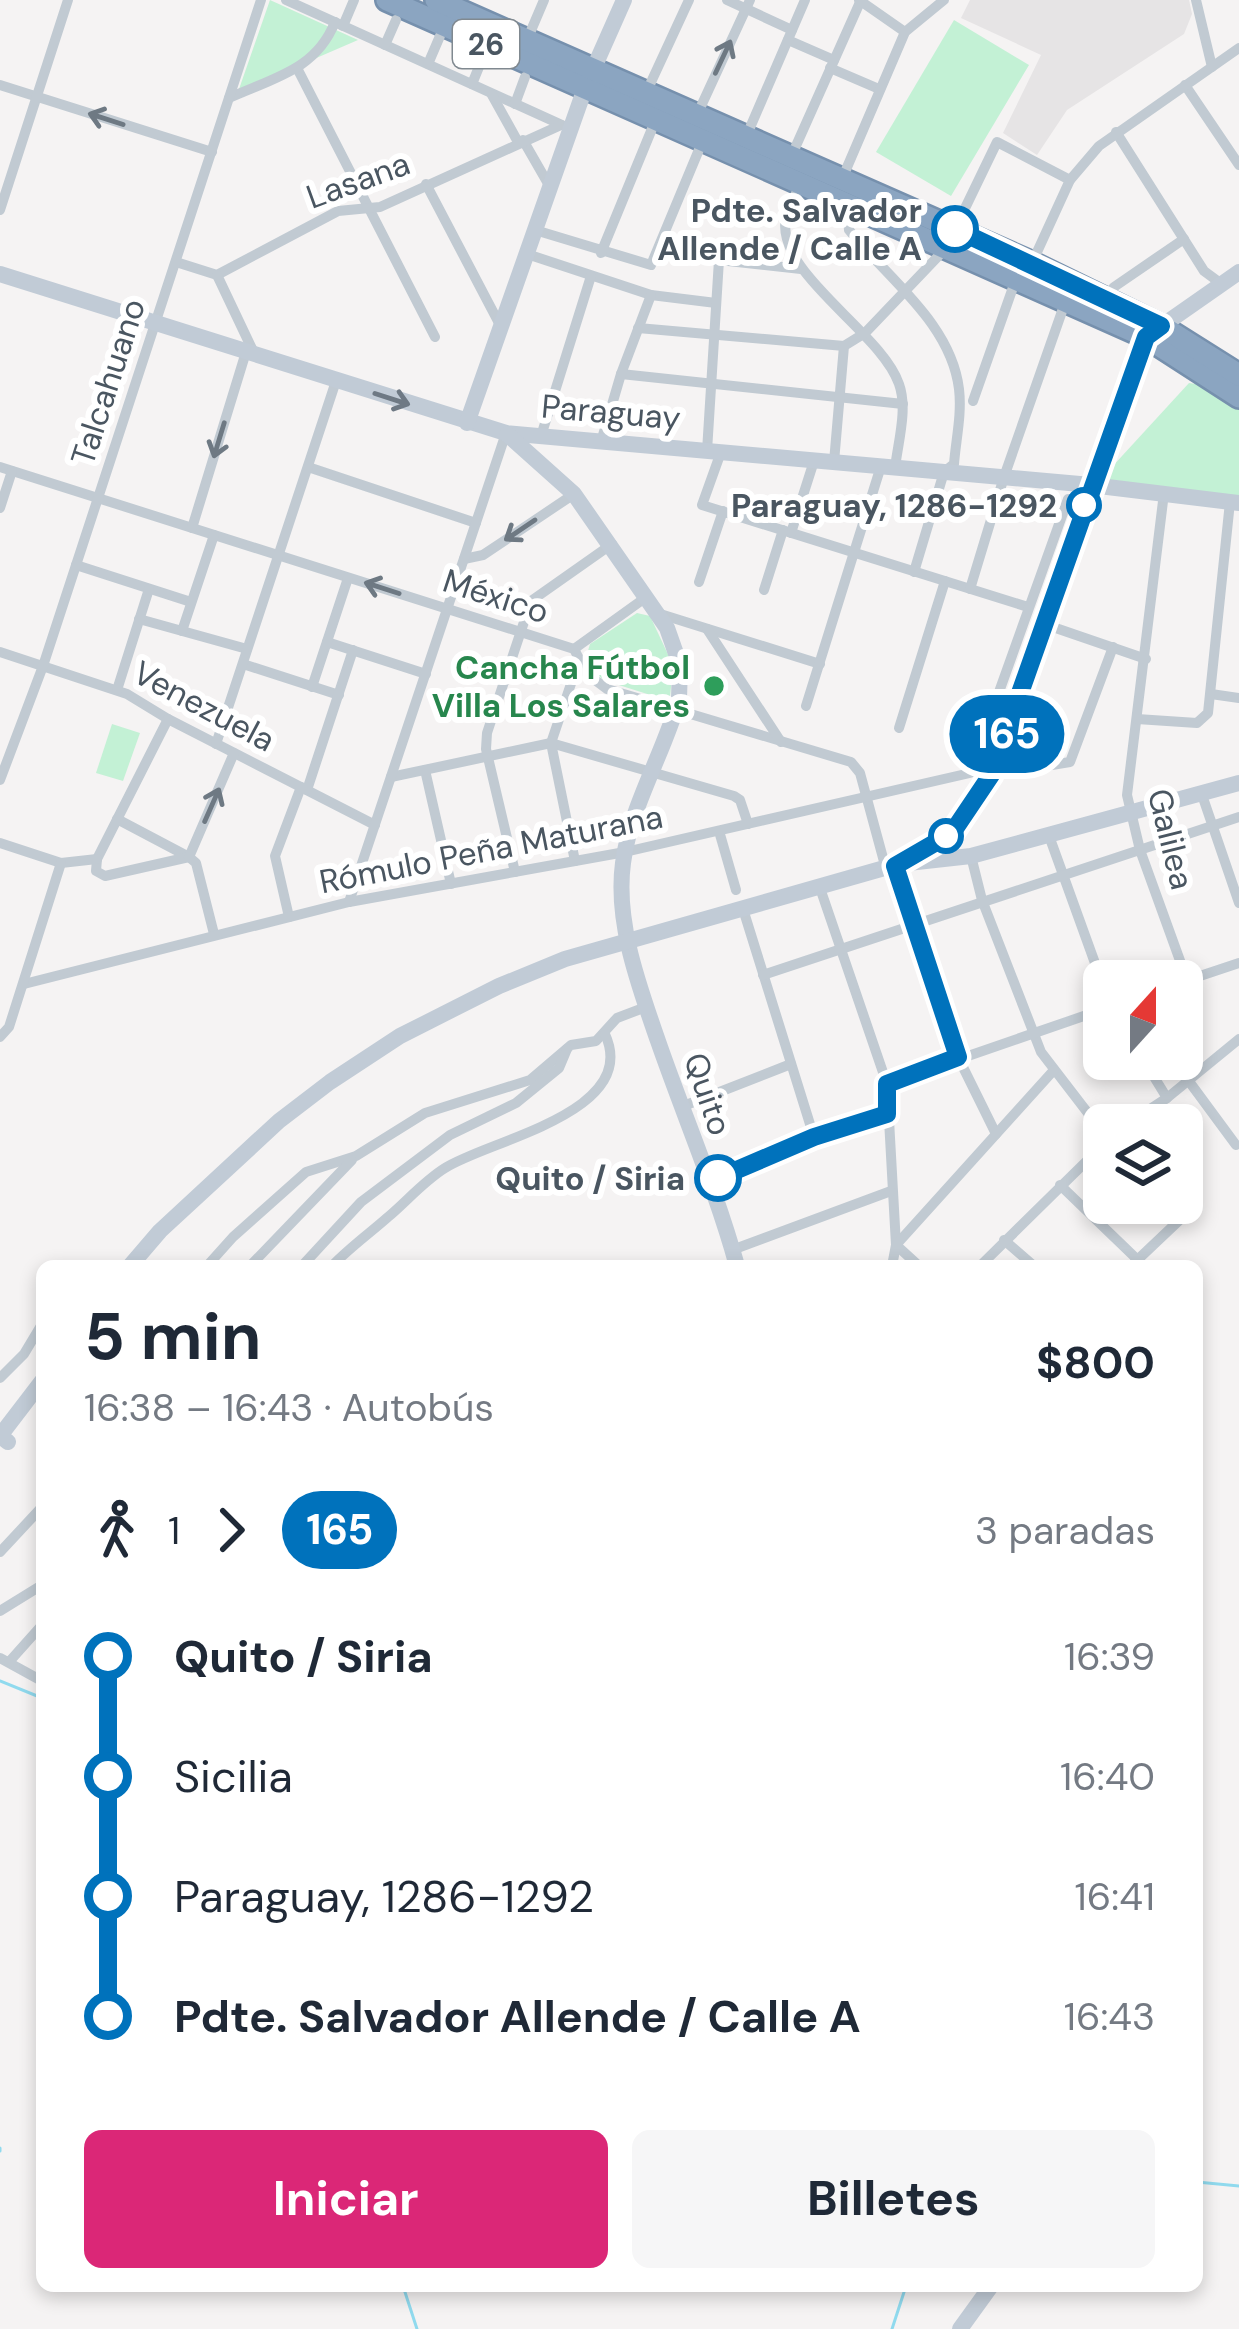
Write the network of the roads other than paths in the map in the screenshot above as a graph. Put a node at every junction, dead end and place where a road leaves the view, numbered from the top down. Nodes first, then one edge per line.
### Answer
1 (68, 0) edge
2 (261, 0) edge
3 (286, 0) edge
4 (353, 0) edge
5 (436, 0) edge
6 (544, 0) edge
7 (624, 0) edge
8 (689, 0) edge
9 (728, 0) edge
10 (805, 0) edge
11 (860, 0) edge
12 (944, 0) edge
13 (1196, 0) edge
14 (748, 4) edge
15 (461, 5) edge
16 (392, 10) edge
17 (339, 24) junction
18 (905, 32) junction
19 (790, 35) junction
20 (440, 36) dead end
21 (526, 40) junction
22 (386, 45) junction
23 (1239, 48) edge
24 (483, 57) dead end
25 (428, 64) junction
26 (832, 64) junction
27 (1212, 67) junction
28 (297, 68) junction
29 (525, 76) dead end
30 (589, 79) junction
31 (472, 84) junction
32 (0, 85) edge
33 (1185, 85) junction
34 (879, 89) junction
35 (490, 92) junction
36 (646, 93) junction
37 (37, 97) junction
38 (229, 98) junction
39 (515, 104) junction
40 (697, 115) junction
41 (656, 119) junction
42 (566, 127) junction
43 (1116, 132) junction
44 (746, 136) junction
45 (703, 140) junction
46 (521, 141) junction
47 (212, 152) junction
48 (1239, 165) edge
49 (796, 170) junction
50 (842, 179) junction
51 (1070, 180) junction
52 (426, 184) junction
53 (550, 188) junction
54 (853, 206) junction
55 (369, 209) junction
56 (0, 210) edge
57 (535, 230) junction
58 (951, 238) junction
59 (1184, 239) junction
60 (601, 253) junction
61 (526, 254) junction
62 (176, 262) junction
63 (801, 269) junction
64 (1024, 270) junction
65 (0, 274) edge
66 (217, 275) junction
67 (592, 276) junction
68 (1232, 281) edge
69 (904, 293) junction
70 (651, 295) junction
71 (1105, 298) junction
72 (1066, 300) junction
73 (716, 303) junction
74 (155, 323) junction
75 (501, 326) junction
76 (638, 328) junction
77 (1154, 332) junction
78 (865, 333) junction
79 (714, 336) junction
80 (435, 337) dead end
81 (844, 346) junction
82 (250, 354) junction
83 (621, 374) junction
84 (1239, 375) edge
85 (336, 381) junction
86 (711, 386) junction
87 (1239, 397) edge
88 (840, 398) junction
89 (973, 401) dead end
90 (903, 404) junction
91 (467, 423) junction
92 (506, 433) junction
93 (541, 436) junction
94 (602, 442) junction
95 (714, 452) junction
96 (814, 460) junction
97 (834, 462) junction
98 (308, 467) junction
99 (888, 467) junction
100 (6, 469) edge
101 (944, 472) junction
102 (1004, 477) junction
103 (1049, 482) junction
104 (1091, 485) junction
105 (1164, 493) junction
106 (574, 494) junction
107 (98, 498) junction
108 (1067, 499) junction
109 (1234, 502) edge
110 (0, 508) edge
111 (723, 512) junction
112 (476, 523) junction
113 (1077, 524) junction
114 (192, 528) junction
115 (787, 532) junction
116 (214, 535) junction
117 (612, 544) junction
118 (279, 555) junction
119 (854, 555) junction
120 (464, 559) junction
121 (76, 565) junction
122 (914, 572) junction
123 (348, 578) junction
124 (945, 581) junction
125 (699, 582) dead end
126 (149, 589) junction
127 (970, 589) junction
128 (764, 590) dead end
129 (191, 602) junction
130 (651, 605) junction
131 (1028, 607) junction
132 (447, 609) junction
133 (140, 619) junction
134 (1044, 624) junction
135 (707, 629) junction
136 (182, 631) junction
137 (520, 632) junction
138 (327, 642) junction
139 (1113, 647) junction
140 (248, 649) junction
141 (353, 650) junction
142 (0, 652) edge
143 (576, 655) junction
144 (1146, 659) junction
145 (243, 664) junction
146 (820, 664) junction
147 (43, 666) junction
148 (426, 674) junction
149 (312, 687) junction
150 (117, 690) junction
151 (1211, 694) junction
152 (339, 695) junction
153 (1239, 698) edge
154 (806, 706) dead end
155 (676, 711) junction
156 (167, 719) junction
157 (1137, 719) junction
158 (899, 728) dead end
159 (781, 742) junction
160 (551, 743) junction
161 (216, 744) junction
162 (235, 753) junction
163 (488, 757) junction
164 (425, 770) junction
165 (654, 771) junction
166 (991, 775) junction
167 (391, 777) junction
168 (0, 780) edge
169 (1239, 783) edge
170 (304, 789) junction
171 (1201, 792) junction
172 (866, 798) junction
173 (1130, 812) junction
174 (1239, 818) edge
175 (117, 819) junction
176 (748, 824) junction
177 (375, 825) junction
178 (1213, 826) junction
179 (718, 831) junction
180 (1048, 833) junction
181 (0, 843) edge
182 (1140, 850) junction
183 (625, 852) junction
184 (970, 856) junction
185 (189, 857) junction
186 (97, 859) junction
187 (575, 861) junction
188 (61, 863) junction
189 (894, 866) junction
190 (514, 872) junction
191 (1061, 875) junction
192 (451, 884) junction
193 (820, 889) junction
194 (736, 890) dead end
195 (982, 900) junction
196 (349, 902) junction
197 (1239, 903) edge
198 (743, 909) junction
199 (289, 916) junction
200 (912, 923) junction
201 (214, 934) junction
202 (628, 940) junction
203 (838, 947) junction
204 (1093, 960) edge
205 (1177, 960) edge
206 (1239, 962) edge
207 (1203, 974) edge
208 (763, 975) junction
209 (24, 984) junction
210 (646, 1007) junction
211 (1083, 1016) edge
212 (605, 1034) junction
213 (1033, 1034) junction
214 (0, 1037) edge
215 (1239, 1039) edge
216 (567, 1049) junction
217 (958, 1057) junction
218 (791, 1064) junction
219 (1203, 1068) edge
220 (1054, 1070) junction
221 (1156, 1080) edge
222 (1188, 1080) joint
223 (887, 1084) junction
224 (1167, 1098) junction
225 (1158, 1104) edge
226 (681, 1107) junction
227 (1083, 1107) edge
228 (887, 1114) junction
229 (996, 1134) junction
230 (814, 1137) junction
231 (1236, 1145) edge
232 (356, 1156) junction
233 (1083, 1164) edge
234 (707, 1182) junction
235 (1060, 1185) junction
236 (891, 1191) junction
237 (189, 1205) junction
238 (1171, 1224) edge
239 (1004, 1240) junction
240 (896, 1245) junction
241 (734, 1258) edge
242 (136, 1260) edge
243 (147, 1260) edge
244 (213, 1260) edge
245 (256, 1260) edge
246 (308, 1260) edge
247 (339, 1260) edge
248 (893, 1260) edge
249 (912, 1260) edge
250 (986, 1260) edge
251 (1027, 1260) edge
252 (1134, 1260) edge
253 (1141, 1260) edge
254 (36, 1334) edge
255 (0, 1378) edge
256 (36, 1391) edge
257 (36, 1404) edge
258 (3, 1444) edge
259 (36, 1513) edge
260 (0, 1552) edge
261 (36, 1589) edge
262 (0, 1611) edge
263 (36, 1630) edge
264 (4, 1660) edge
265 (36, 1667) edge
266 (29, 1673) junction
267 (36, 1677) edge
268 (988, 2292) edge
269 (960, 2329) edge

1 - 37 street
2 - 38 street, Talcahuano
3 - 17 street
4 - 17 street
5 - 15 highway, 26
6 - 21 street
7 - 30 main road
8 - 36 street
9 - 14 street
10 - 19 street
11 - 18 street
11 - 26 street
12 - 18 street
13 - 27 street
14 - 19 street
40 -> 14 street
15 - 21 highway, 26
16 - 22 street
16 - 30 highway, 26
17 - 22 street
17 - 28 street
18 - 34 street
19 - 26 street
19 - 44 street
20 - 25 street
21 - 30 highway, 26
22 - 25 street
23 - 27 street
24 - 31 street
25 - 31 street
26 - 34 street
26 - 49 street
27 - 33 street
28 - 38 street
28 - 55 street
29 - 39 street
30 - 36 highway, 26
30 - 41 highway, 26
30 - 42 main road
31 - 35 street
32 - 37 street
33 - 43 street
33 - 48 street
34 - 50 street
35 - 39 street
35 - 46 street
36 - 40 highway, 26
47 -> 37 street
37 - 56 street
38 - 47 street, Talcahuano
39 - 42 street
40 - 44 highway, 26
41 - 45 highway, 26
41 - 60 street
42 - 46 street, Lasana
42 - 53 main road
43 - 51 street
43 - 59 street
44 - 49 highway, 26
45 - 49 highway, 26
45 - 60 street
46 - 52 street, Lasana
46 - 53 street
47 - 62 street, Talcahuano
49 - 50 highway, 26
49 - 54 highway, 26
49 - 63 street
50 - 58 highway, 26
51 - 58 street
51 - 64 street
52 - 55 street, Lasana
52 - 75 street
53 - 57 main road
54 - 58 highway, 26
54 - 69 street
55 - 66 street, Lasana
55 - 80 street
57 - 60 street
57 - 61 main road
58 - 64 highway, 26
58 - 69 street
59 - 68 street
59 - 71 street
61 - 67 street
61 - 75 main road
62 - 66 street
62 - 74 street, Talcahuano
63 - 73 street
63 - 78 street
64 - 71 highway, 26
64 - 72 highway, 26
64 - 89 street
65 - 74 main road, Paraguay
66 - 82 street
67 - 70 street
67 - 93 street
68 - 77 main road
69 - 78 street
69 - 101 street
70 - 73 street
70 - 76 street
71 - 77 highway, 26
72 - 77 highway, 26
72 - 102 street
73 - 79 street
74 - 82 main road, Paraguay
74 - 107 street, Talcahuano
75 - 91 main road
76 - 79 street
76 - 83 street
77 - 84 highway, 26
77 - 87 highway, 26
77 - 104 main road
78 - 81 street
78 - 90 street
79 - 81 street
79 - 86 street
81 - 88 street
82 - 85 main road, Paraguay
82 -> 114 street
83 - 86 street
83 - 94 street
85 -> 91 main road, Paraguay
85 - 98 street
86 - 88 street
86 - 95 street
88 - 90 street
88 - 97 street
90 - 99 street
91 - 92 main road, Paraguay
92 - 93 main road, Paraguay
92 - 106 main road, Quito
92 - 112 street
93 - 94 main road, Paraguay
94 - 95 main road, Paraguay
95 - 96 main road, Paraguay
95 - 111 street
96 - 97 main road, Paraguay
96 - 115 street
97 - 99 main road, Paraguay
98 - 112 street
98 - 118 street
99 - 101 main road, Paraguay
99 - 119 street
100 - 107 street, México
100 - 110 street
101 - 102 main road, Paraguay
101 - 122 street
102 - 103 main road, Paraguay
102 - 127 street
103 - 104 main road, Paraguay
103 - 108 main road
104 - 105 main road, Paraguay
104 - 113 main road
105 - 109 main road, Paraguay
105 - 144 street, Galilea
106 - 117 main road, Quito
106 -> 120 street
107 - 114 street, México
107 - 121 street, Talcahuano
108 - 113 main road
108 - 131 street
109 - 151 street
111 - 115 street
111 - 125 street
112 - 120 street
113 - 134 main road
114 - 116 street, México
115 - 119 street
115 - 128 street
116 - 118 street, México
116 - 129 street
117 - 130 main road, Quito
117 - 137 street
118 - 123 street, México
118 - 140 street
119 - 122 street
119 - 146 street
120 - 132 street
121 - 126 street
121 - 147 street, Talcahuano
122 - 124 street
132 -> 123 street, México
123 - 138 street
124 - 127 street
124 - 158 street
126 - 129 street
126 - 133 street
127 - 131 street
129 - 136 street
130 - 135 street
130 - 143 street
130 - 155 main road, Quito
131 - 172 street, Rómulo Peña Maturana
132 - 137 street, México
132 - 148 street
133 - 136 street
133 - 150 street
134 - 139 street
134 - 166 main road
135 - 146 street
135 - 159 street
136 - 140 street
137 - 143 street, México
137 - 163 street
138 - 141 street
138 - 149 street
139 - 144 street
139 - 166 street
140 - 145 street
141 - 148 street
141 - 152 street
142 - 147 street, Venezuela
143 - 155 street, México
143 - 160 street
144 - 157 street, Galilea
145 - 149 street
145 - 161 street
146 - 154 street
147 - 150 street, Venezuela
147 - 168 street, Talcahuano
148 - 167 street
149 - 152 street
150 - 156 street, Venezuela
151 - 153 street
151 - 157 street
152 - 170 street
155 - 159 street, México
155 - 165 main road, Quito
156 - 161 street, Venezuela
156 - 175 street
157 - 173 street, Galilea
159 - 172 street, México
160 - 163 street
160 - 165 street
160 - 187 street
161 - 162 street, Venezuela
162 - 170 street, Venezuela
185 -> 162 street
163 - 164 street
163 - 190 street
164 - 167 street
164 - 192 street
165 - 176 street
165 - 183 main road, Quito
166 - 189 main road
167 - 177 street
169 - 171 main road
170 - 177 street, Venezuela
170 - 199 street
171 - 173 main road
171 - 178 street
172 - 176 street, Rómulo Peña Maturana
172 - 189 street, México
173 - 180 main road
173 - 182 street, Galilea
174 - 178 street
175 - 185 street
175 - 186 street
176 - 179 street, Rómulo Peña Maturana
177 - 196 street
178 - 182 street
178 - 197 street
179 - 183 street, Rómulo Peña Maturana
179 - 194 street
180 - 184 main road
180 - 191 street
181 - 188 street
182 - 191 street
182 - 205 street, Galilea
183 - 187 street, Rómulo Peña Maturana
183 - 202 main road, Quito
184 - 189 main road
184 - 195 street
185 - 186 street
185 - 201 street
186 - 188 street
187 - 190 street, Rómulo Peña Maturana
188 - 209 street
189 - 193 main road
189 - 200 street, México
190 - 192 street, Rómulo Peña Maturana
191 - 195 street
191 - 204 street
192 - 196 street, Rómulo Peña Maturana
193 - 198 main road
193 - 203 street
195 - 200 street
195 - 213 street
196 - 199 street, Rómulo Peña Maturana
198 - 202 main road
198 - 208 street
199 - 201 street, Rómulo Peña Maturana
200 - 203 street
200 - 217 street, México
201 - 209 street, Rómulo Peña Maturana
202 - 210 main road, Quito
202 - 237 main road
203 - 208 street
203 - 223 street
206 - 207 street
208 - 218 street
209 - 214 street
210 - 212 street
210 - 226 main road, Quito
211 - 213 street
212 - 216 street
212 - 247 street
213 - 217 street
213 - 220 street
215 - 219 street
216 - 232 street
216 - 246 street
217 - 223 street
217 - 229 street, México
218 - 226 street
218 - 230 street
220 - 227 street
220 - 229 street
221 - 224 street
222 - 224 street
222 - 231 street
223 - 228 street
224 - 225 street
226 - 234 main road, Quito
228 - 230 street
228 - 236 street
229 - 240 street
230 - 234 street
232 - 244 street
232 - 245 street
233 - 235 street
234 - 241 main road, Quito
235 - 239 street
235 - 252 street
236 - 240 street
236 - 241 street
237 - 242 main road
237 - 243 main road
238 - 253 street
239 - 250 street
239 - 251 street
240 - 248 street
240 - 249 street
254 - 255 street
256 - 258 main road
257 - 258 main road
259 - 260 street
261 - 262 street
263 - 264 street
264 - 266 street
265 - 266 street
266 - 267 street
268 - 269 main road

